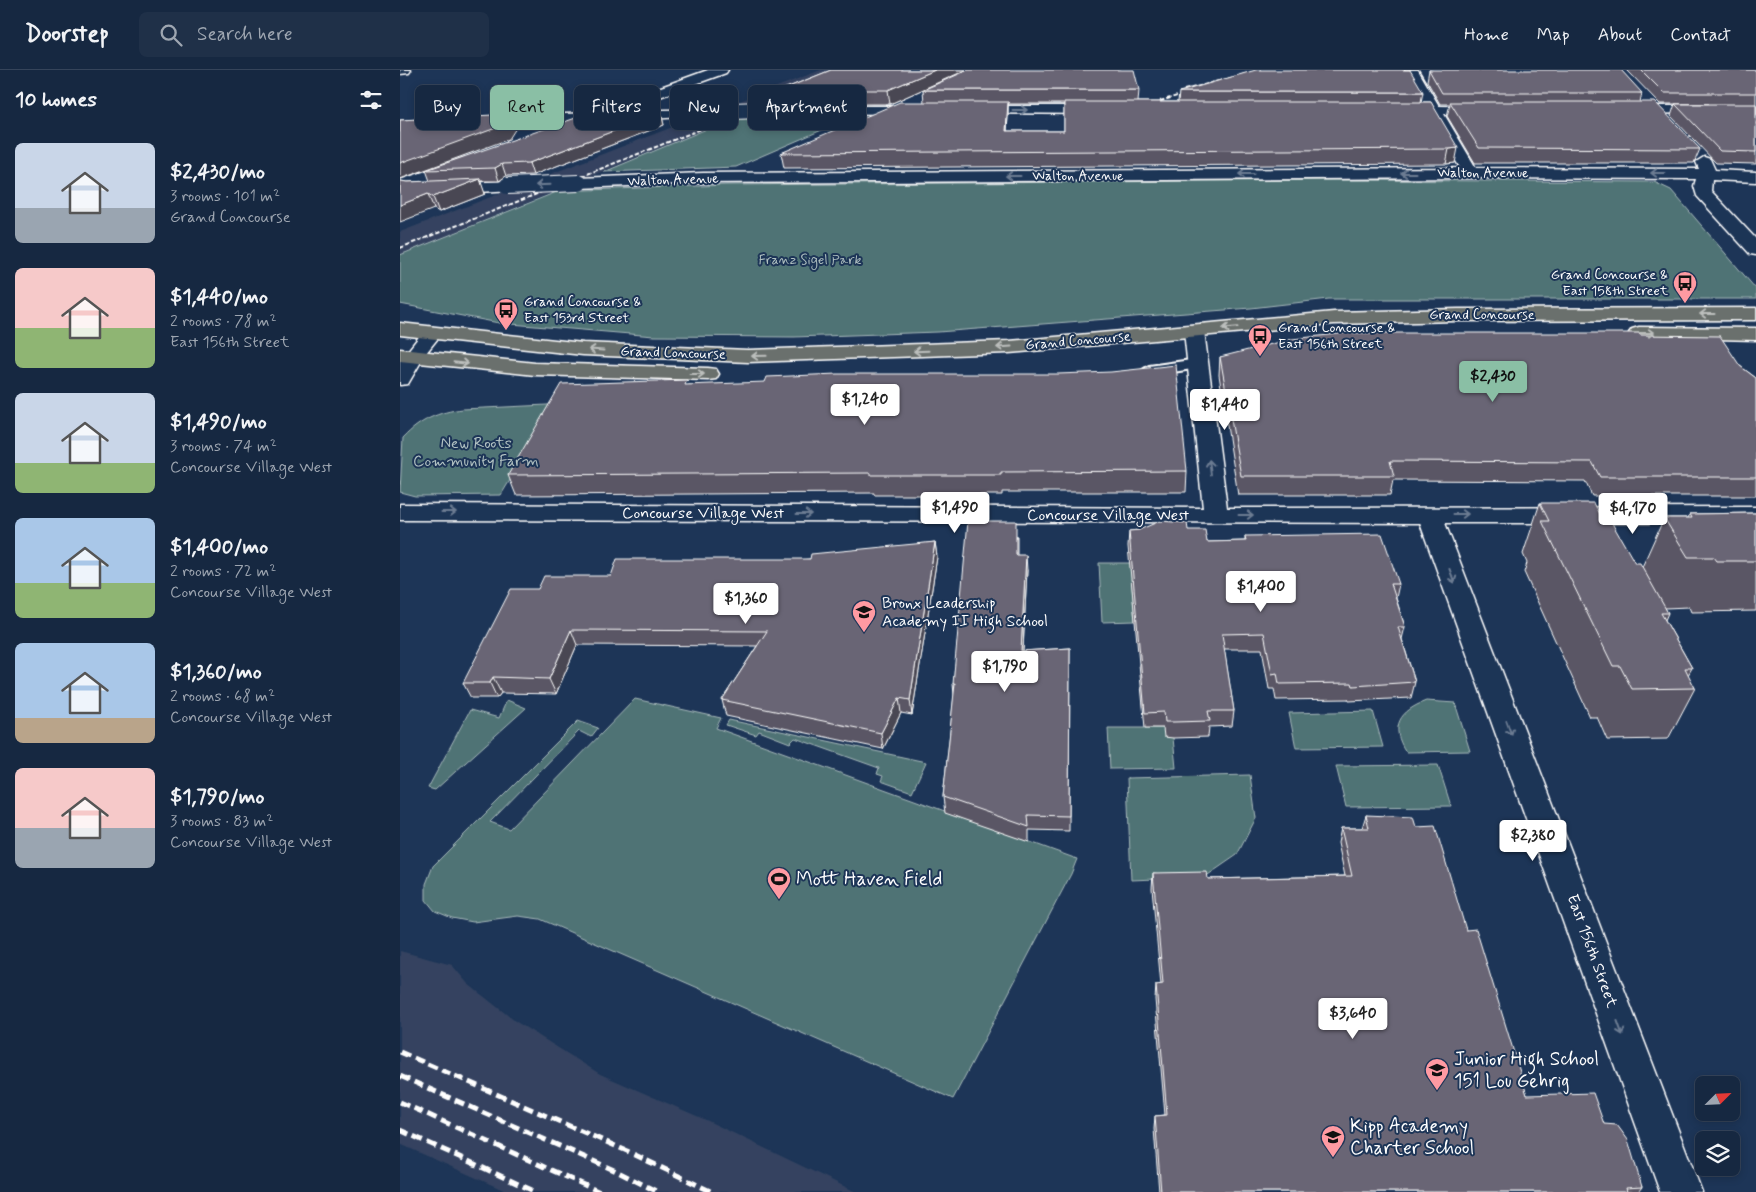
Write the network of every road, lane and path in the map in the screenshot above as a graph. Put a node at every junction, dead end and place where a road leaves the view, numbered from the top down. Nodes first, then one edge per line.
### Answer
1 (721, 70) edge
2 (1411, 70) edge
3 (660, 93) edge
4 (1644, 98) dead end
5 (926, 103) edge
6 (891, 110) junction
7 (960, 110) edge
8 (1118, 110) edge
9 (1385, 110) edge
10 (1435, 110) junction
11 (1505, 110) edge
12 (1615, 110) edge
13 (1656, 110) junction
14 (1756, 110) edge
15 (660, 114) edge
16 (574, 118) edge
17 (866, 121) edge
18 (1668, 123) edge
19 (574, 124) edge
20 (400, 126) edge
21 (547, 133) edge
22 (1694, 151) edge
23 (482, 157) edge
24 (773, 163) dead end
25 (1471, 172) junction
26 (1707, 175) junction
27 (1756, 177) edge
28 (738, 178) junction
29 (400, 186) edge
30 (400, 191) edge
31 (1756, 250) edge
32 (1756, 314) edge
33 (400, 329) edge
34 (432, 333) junction
35 (1756, 334) edge
36 (1196, 348) junction
37 (406, 356) edge
38 (941, 369) dead end
39 (905, 371) dead end
40 (1138, 373) edge
41 (400, 379) edge
42 (400, 512) edge
43 (1429, 514) junction
44 (1756, 515) edge
45 (1216, 516) junction
46 (1681, 1192) edge

1 - 3 street
2 - 10 street
4 - 13 street
5 - 6 street
6 - 15 street, bridge
6 - 17 street
7 -> 8 street
9 - 10 street
10 - 11 street
10 - 25 street
12 - 13 street
13 - 14 street
13 - 18 street
16 - 20 street
19 - 21 street
22 - 26 street
23 - 29 street
24 - 28 street
26 -> 25 street, Walton Avenue
25 -> 28 street, Walton Avenue
26 - 27 street, Walton Avenue
26 - 31 street
28 -> 30 street, Walton Avenue, bridge
32 -> 36 main road, Grand Concourse
33 - 34 main road, Grand Concourse
36 -> 34 main road, Grand Concourse
34 - 37 street
36 -> 35 main road, Grand Concourse
36 - 38 main road, Grand Concourse
36 - 40 street, Grand Concourse
45 -> 36 street
37 -> 39 main road, Grand Concourse
37 - 41 street
42 -> 45 street, Concourse Village West
43 -> 44 street, Concourse Village West
45 -> 43 street, Concourse Village West
43 -> 46 street, East 156th Street

